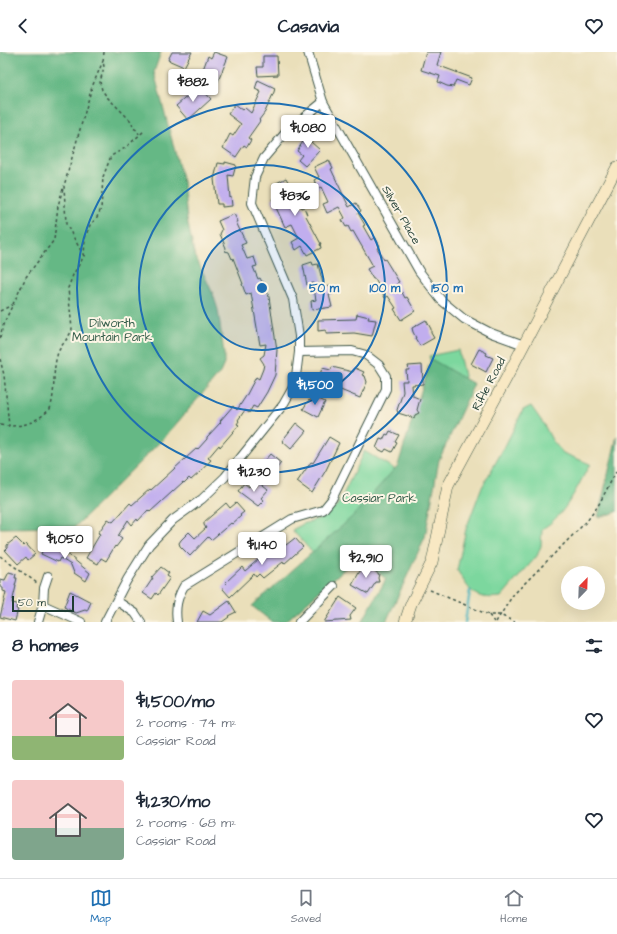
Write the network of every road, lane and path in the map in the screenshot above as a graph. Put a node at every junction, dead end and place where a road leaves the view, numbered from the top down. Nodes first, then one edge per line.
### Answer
1 (104, 52) edge
2 (308, 52) edge
3 (103, 61) junction
4 (323, 102) junction
5 (144, 131) dead end
6 (140, 134) junction
7 (617, 167) edge
8 (64, 186) junction
9 (84, 256) junction
10 (12, 305) junction
11 (0, 311) edge
12 (0, 338) edge
13 (524, 345) junction
14 (299, 352) junction
15 (0, 360) edge
16 (0, 425) edge
17 (10, 426) junction
18 (617, 470) edge
19 (0, 556) edge
20 (48, 576) dead end
21 (334, 586) dead end
22 (44, 588) junction
23 (428, 589) dead end
24 (117, 601) junction
25 (43, 605) junction
26 (489, 615) junction
27 (500, 615) junction
28 (38, 622) edge
29 (81, 622) edge
30 (105, 622) edge
31 (141, 622) edge
32 (177, 622) edge
33 (299, 622) edge
34 (405, 622) edge
35 (495, 622) edge
36 (515, 622) edge

1 - 3 path
2 - 4 street, Silver Place
3 - 6 path
3 - 8 path
4 - 13 street, Silver Place
4 - 14 street
5 - 6 path
6 - 9 path
7 - 13 street, Rifle Road
8 - 9 path
8 - 10 path
9 - 17 path
10 - 11 path
10 - 12 path
13 - 34 street, Rifle Road
14 - 24 street
14 - 32 street
15 - 17 path
16 - 17 path
18 - 27 path
19 - 22 path
20 - 22 street
21 - 33 street
22 - 25 street
23 - 26 path
24 - 30 street
24 - 31 street
25 - 28 street
25 - 29 street
26 - 27 path
26 - 35 path
27 - 35 path
27 - 36 path

